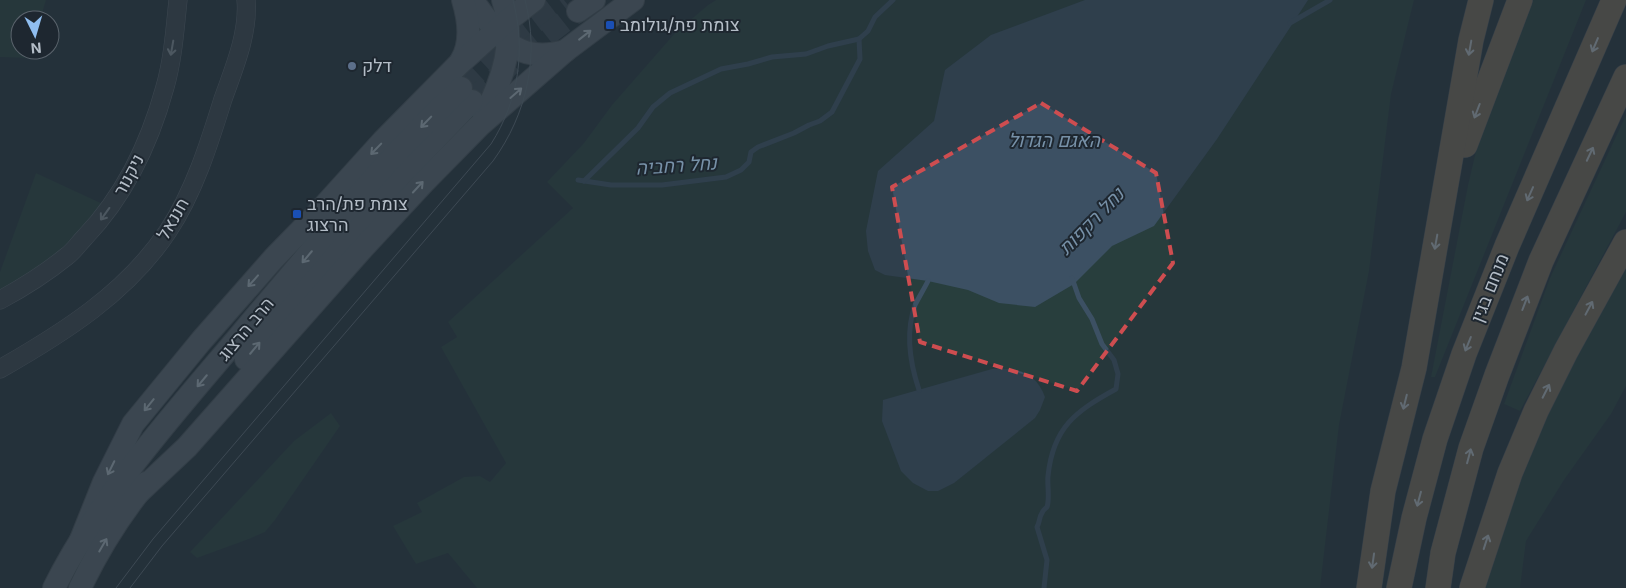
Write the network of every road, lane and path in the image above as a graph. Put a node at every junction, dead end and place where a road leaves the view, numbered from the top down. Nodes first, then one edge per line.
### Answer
1 (178, 0) edge
2 (246, 0) edge
3 (463, 0) edge
4 (472, 0) edge
5 (534, 0) edge
6 (633, 0) edge
7 (1481, 0) edge
8 (1520, 0) edge
9 (1614, 0) edge
10 (503, 24) edge
11 (565, 51) junction
12 (459, 64) junction
13 (1626, 77) edge
14 (479, 126) junction
15 (1441, 215) junction
16 (1626, 242) edge
17 (0, 300) edge
18 (0, 369) edge
19 (136, 495) junction
20 (80, 542) junction
21 (54, 588) edge
22 (80, 588) edge
23 (1369, 588) edge
24 (1399, 588) edge
25 (1438, 588) edge
26 (1472, 588) edge

1 -> 17 street, ניקנור
2 - 18 street, חננאל
3 - 12 main road
4 - 10 main road
5 - 10 main road
11 -> 6 main road
7 -> 15 highway
8 -> 15 highway
9 -> 24 highway, מנחם בגין
10 - 11 main road
10 - 12 main road
10 - 14 main road
14 -> 11 main road
12 -> 20 main road
25 -> 13 highway
19 -> 14 main road
15 -> 23 highway
26 -> 16 highway
19 -> 20 main road, הרב הרצוג
22 -> 19 main road, הרב הרצוג
20 - 21 main road, הרב הרצוג

